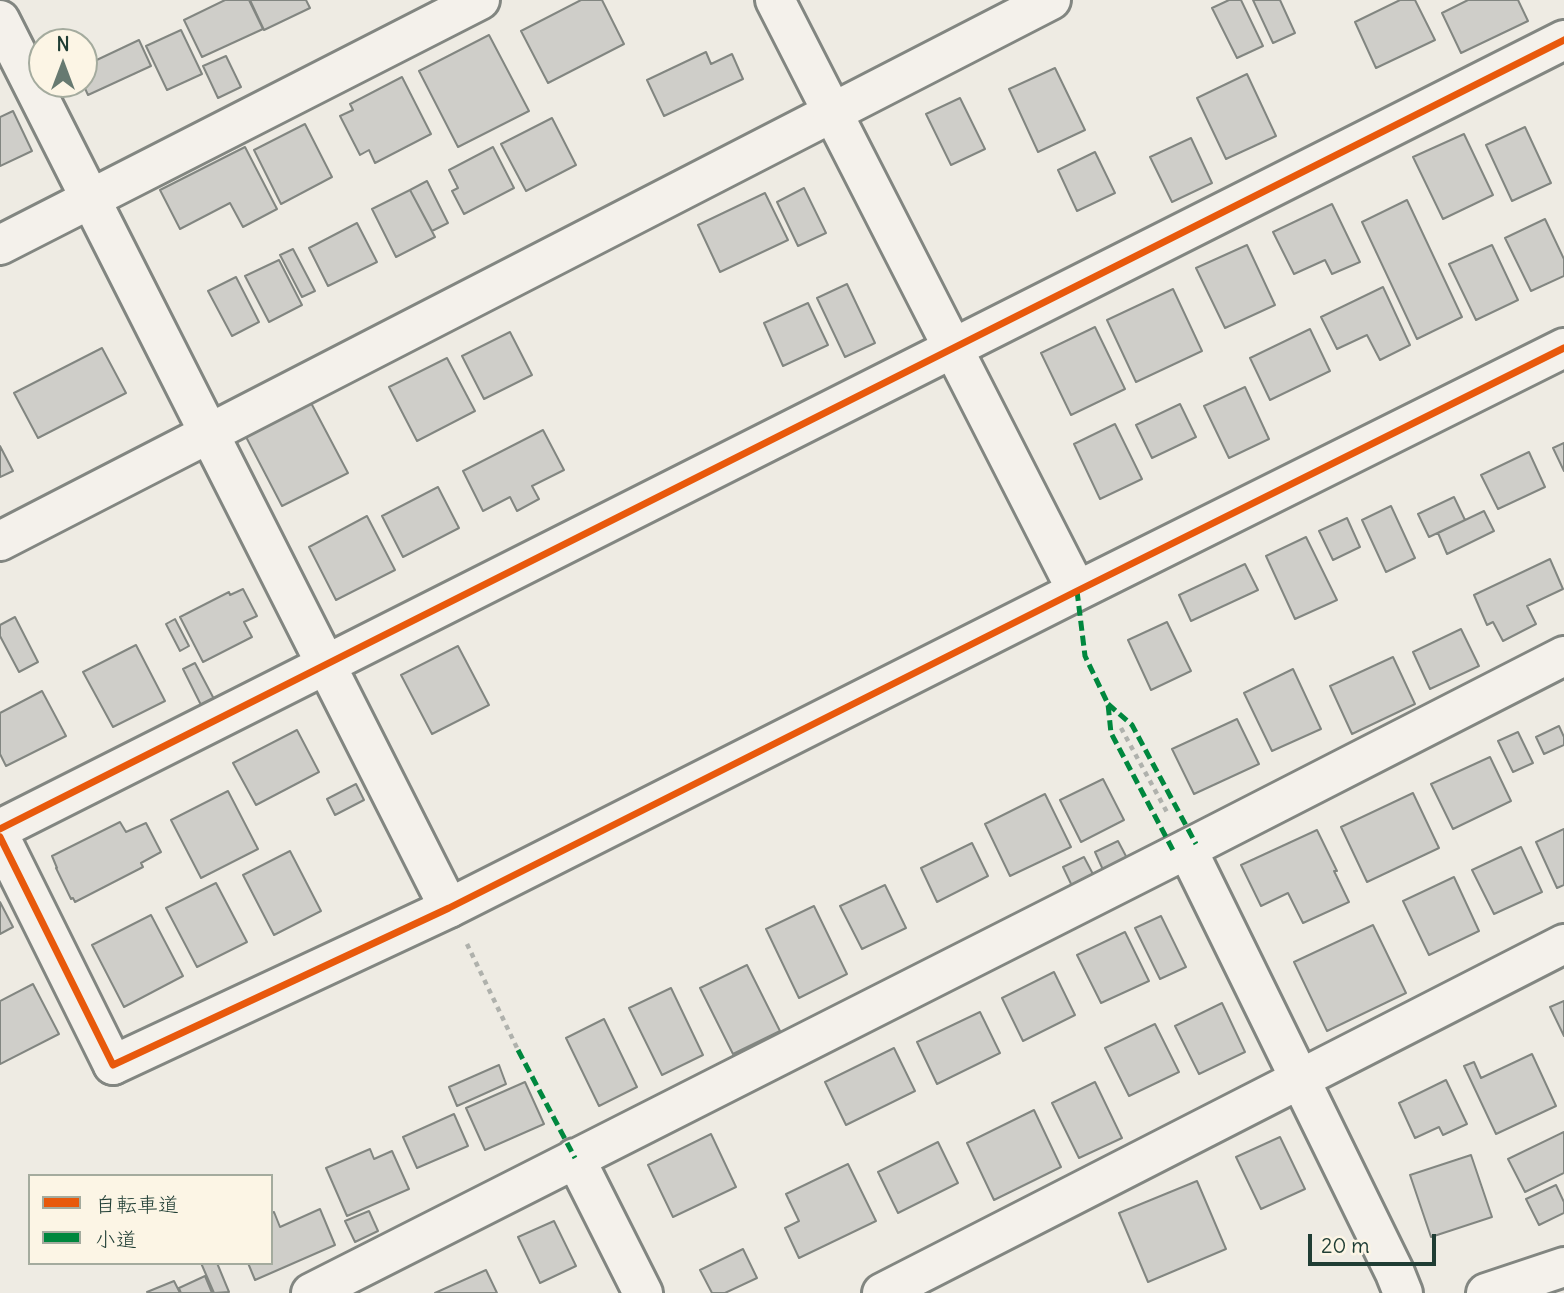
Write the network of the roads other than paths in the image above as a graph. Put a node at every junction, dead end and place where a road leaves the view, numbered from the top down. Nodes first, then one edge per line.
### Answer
1 (480, 0) edge
2 (775, 0) edge
3 (1051, 0) edge
4 (0, 20) edge
5 (1564, 40) edge
6 (833, 112) junction
7 (90, 199) junction
8 (0, 245) edge
9 (953, 348) junction
10 (1564, 348) edge
11 (209, 433) junction
12 (0, 541) edge
13 (1077, 591) junction
14 (1564, 656) edge
15 (326, 664) junction
16 (0, 829) edge
17 (0, 838) edge
18 (1187, 849) junction
19 (449, 908) junction
20 (1564, 944) edge
21 (1300, 1079) junction
22 (575, 1158) junction
23 (1564, 1267) edge
24 (311, 1293) edge
25 (643, 1293) edge
26 (881, 1293) edge
27 (1403, 1293) edge
28 (1486, 1293) edge

1 - 7 street
2 - 6 street
3 - 6 street
4 - 7 street
5 - 9 street
6 - 9 street
6 - 11 street
7 - 8 street
7 - 11 street
9 - 13 street
9 - 15 street
10 - 13 street
11 - 12 street
11 - 15 street
13 - 19 street
14 - 18 street
15 - 16 street
15 - 19 street
17 - 19 street
18 - 21 street
18 - 22 street
20 - 21 street
21 - 26 street
21 - 27 street
22 - 24 street
22 - 25 street
23 - 28 street

